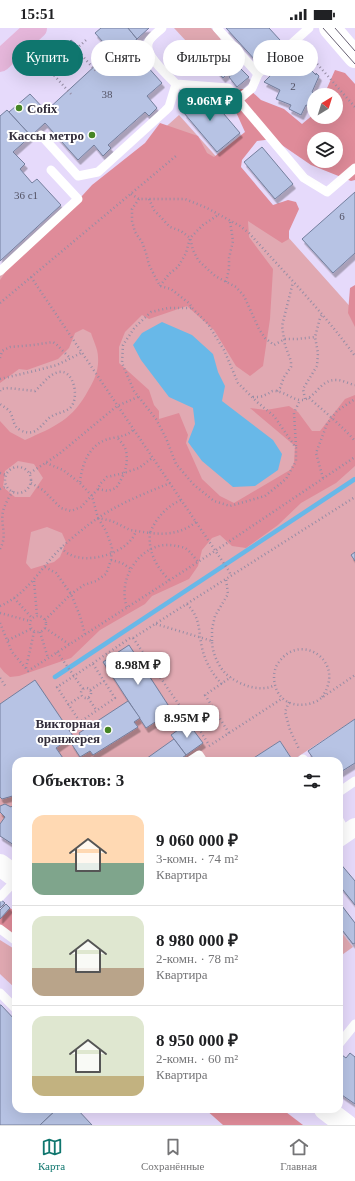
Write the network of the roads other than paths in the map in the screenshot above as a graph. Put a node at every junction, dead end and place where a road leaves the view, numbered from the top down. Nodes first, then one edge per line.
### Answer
1 (36, 28) edge
2 (162, 28) edge
3 (217, 28) edge
4 (309, 28) edge
5 (330, 28) edge
6 (296, 40) edge
7 (355, 57) edge
8 (0, 61) edge
9 (253, 68) edge
10 (257, 76) edge
11 (176, 84) junction
12 (238, 100) junction
13 (40, 135) dead end
14 (355, 168) edge
15 (51, 170) dead end
16 (0, 271) edge
17 (355, 781) edge
18 (343, 789) edge
19 (0, 865) edge
20 (12, 875) edge
21 (12, 883) edge
22 (0, 897) edge
23 (0, 928) edge
24 (12, 938) edge
25 (0, 993) edge
26 (12, 1005) edge
27 (355, 1024) edge
28 (343, 1039) edge
29 (330, 1113) edge
30 (346, 1125) edge

1 - 8 main road
2 - 11 lane
3 - 9 lane
4 - 6 lane
5 - 7 street
10 - 12 lane
11 - 12 lane
11 - 13 lane
12 - 14 lane
15 - 16 lane
17 - 18 lane
19 - 20 street
21 - 22 lane
23 - 24 lane
25 - 26 lane
27 - 28 lane
29 - 30 street

